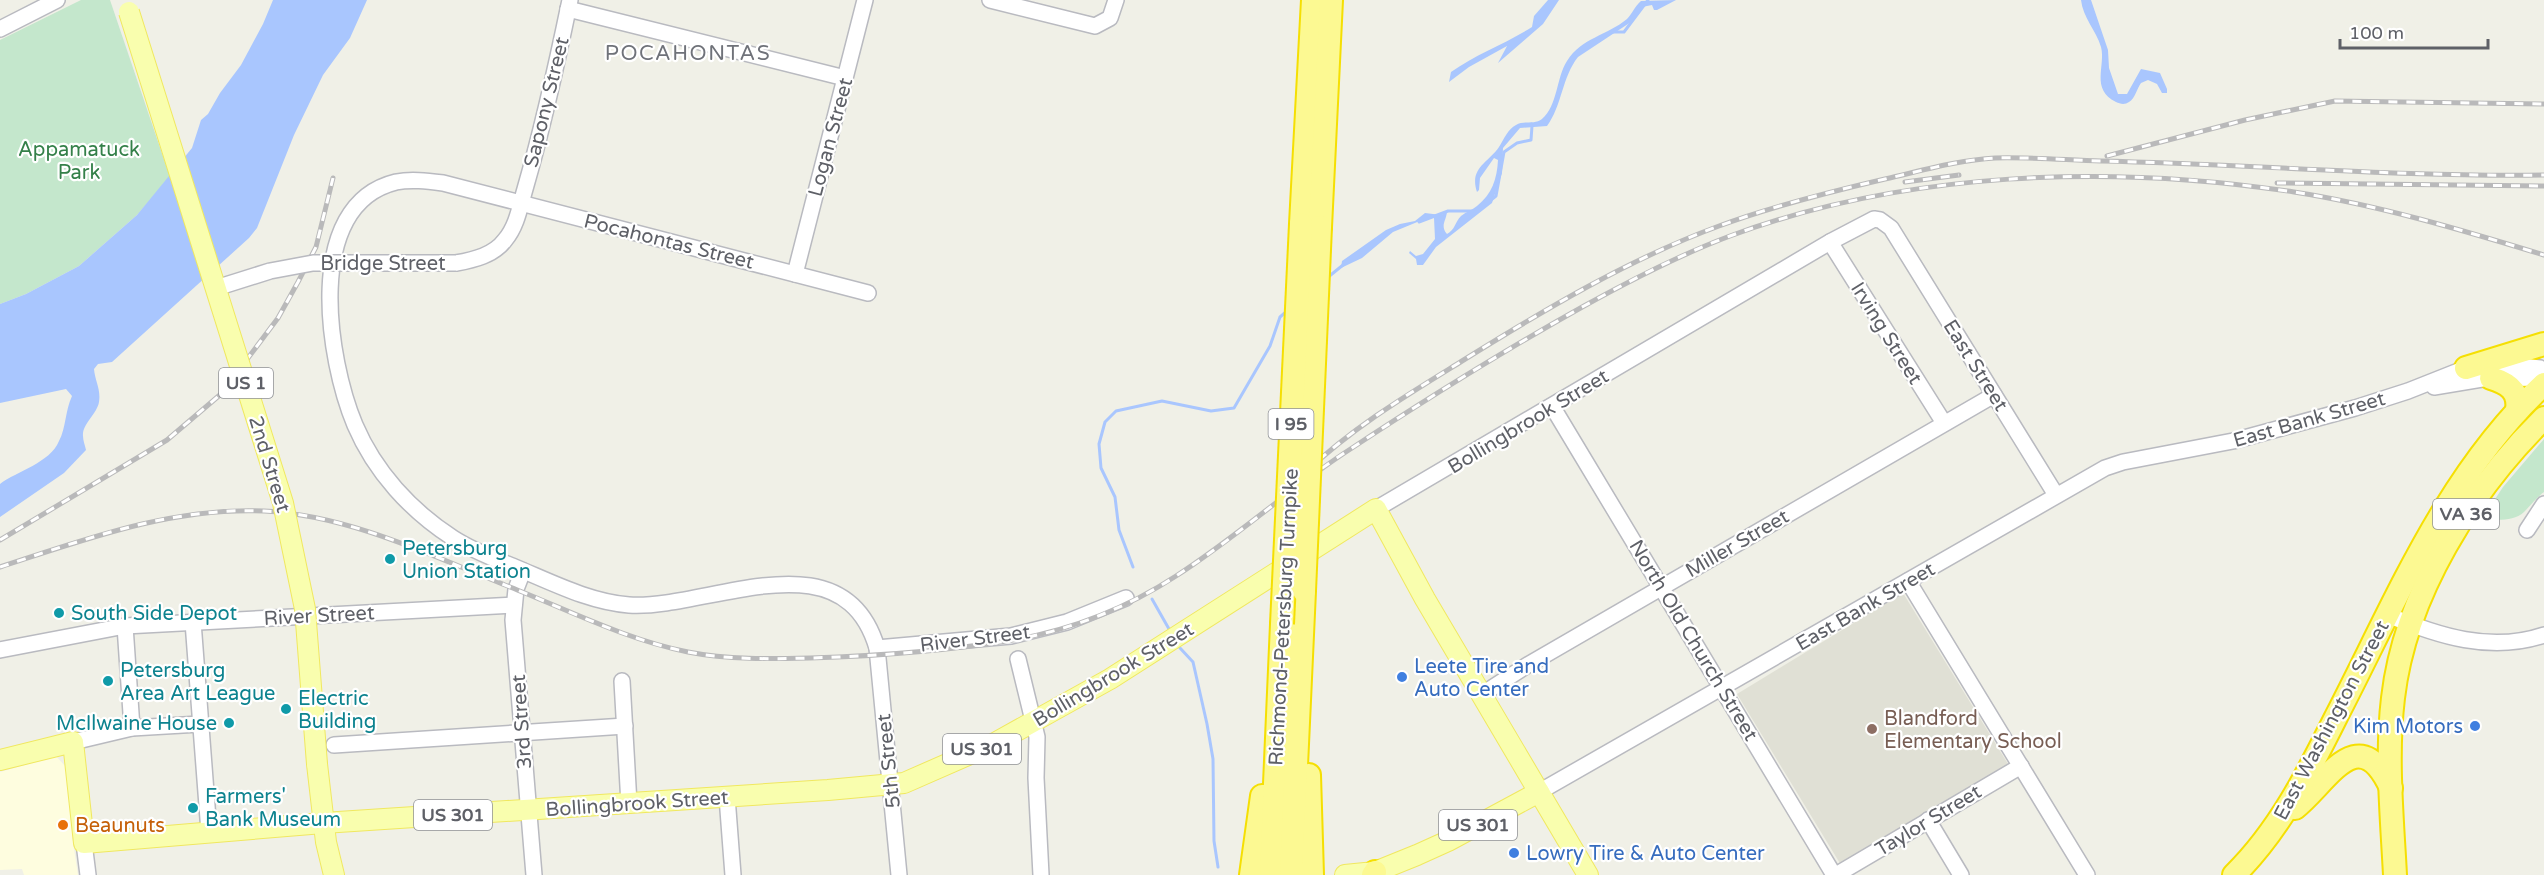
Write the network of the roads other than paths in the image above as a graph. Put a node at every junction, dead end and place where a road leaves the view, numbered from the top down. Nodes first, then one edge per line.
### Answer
1 (57, 0) edge
2 (865, 0) edge
3 (990, 0) edge
4 (1116, 0) edge
5 (1313, 0) edge
6 (1331, 0) edge
7 (569, 4) edge
8 (127, 6) edge
9 (0, 29) edge
10 (845, 78) junction
11 (520, 203) junction
12 (1310, 226) junction
13 (1895, 234) joint
14 (1830, 242) junction
15 (795, 274) junction
16 (216, 288) junction
17 (868, 293) dead end
18 (2544, 344) edge
19 (2466, 368) junction
20 (2544, 371) edge
21 (2490, 378) junction
22 (2544, 378) edge
23 (2544, 384) edge
24 (2408, 391) junction
25 (1995, 394) junction
26 (1552, 406) junction
27 (2517, 411) junction
28 (2544, 418) edge
29 (1944, 423) junction
30 (2056, 495) junction
31 (2544, 504) edge
32 (1376, 509) junction
33 (2527, 530) dead end
34 (523, 571) junction
35 (1908, 581) junction
36 (1661, 587) junction
37 (1126, 598) dead end
38 (514, 605) junction
39 (2388, 615) junction
40 (193, 622) junction
41 (1292, 624) junction
42 (2411, 624) junction
43 (125, 626) junction
44 (2544, 635) edge
45 (877, 648) junction
46 (0, 650) edge
47 (1017, 659) dead end
48 (622, 681) dead end
49 (1722, 688) junction
50 (1481, 695) junction
51 (1034, 722) junction
52 (200, 724) junction
53 (625, 726) junction
54 (132, 728) junction
55 (522, 732) junction
56 (73, 742) junction
57 (334, 745) dead end
58 (0, 760) edge
59 (2021, 766) junction
60 (890, 785) junction
61 (2391, 788) junction
62 (1539, 792) junction
63 (727, 797) junction
64 (629, 804) junction
65 (528, 810) junction
66 (2282, 815) junction
67 (1928, 820) junction
68 (323, 824) junction
69 (209, 832) junction
70 (84, 843) junction
71 (1275, 860) edge
72 (1374, 874) edge
73 (88, 875) edge
74 (334, 875) edge
75 (534, 875) edge
76 (734, 875) edge
77 (899, 875) edge
78 (1041, 875) edge
79 (1291, 875) edge
80 (1312, 875) edge
81 (1345, 875) edge
82 (1588, 875) edge
83 (1835, 875) edge
84 (1961, 875) edge
85 (2087, 875) edge
86 (2234, 875) edge
87 (2395, 875) edge

1 - 9 street
2 - 10 street, Logan Street
3 - 4 street
5 - 12 highway, Richmond-Petersburg Turnpike / I 95
6 - 12 highway, Richmond-Petersburg Turnpike / I 95
7 - 10 street
7 - 11 street, Sapony Street
8 - 16 main road, 2nd Street / US 1, bridge
10 - 15 street, Logan Street
11 - 15 street, Pocahontas Street
11 - 16 street, Bridge Street, bridge
11 - 34 street, Pocahontas Street
12 - 41 highway, Richmond-Petersburg Turnpike / I 95, bridge
12 - 41 highway, Richmond-Petersburg Turnpike / I 95, bridge
13 - 14 street, Bollingbrook Street
13 - 25 street, East Street
14 - 26 street, Bollingbrook Street
14 - 29 street, Irving Street
15 - 17 street, Pocahontas Street
16 - 68 main road, 2nd Street / US 1, bridge
18 - 19 highway
19 - 20 street, East Bank Street
19 - 24 street, East Bank Street
21 - 22 street, East Bank Street
21 - 24 street, East Bank Street
21 - 27 highway
23 - 27 highway, East Washington Street / VA 36
24 - 30 street, East Bank Street
25 - 29 street, Miller Street
25 - 30 street, East Street
26 - 32 street, Bollingbrook Street
26 - 36 street, North Old Church Street
27 - 39 highway, East Washington Street / VA 36
28 - 42 highway, East Washington Street / VA 36
29 - 36 street, Miller Street
30 - 35 street, East Bank Street
31 - 33 street
32 - 50 main road, US 301
32 - 51 main road, Bollingbrook Street / US 301
34 - 38 street, 3rd Street
34 - 45 street, Pocahontas Street
35 - 49 street, East Bank Street
35 - 59 street
36 - 49 street, North Old Church Street
36 - 50 street, Miller Street
37 - 45 street, River Street
38 - 40 street, River Street
38 - 55 street, 3rd Street
39 - 42 street
39 - 66 highway, East Washington Street / VA 36
40 - 43 street, River Street
40 - 52 street
41 - 71 highway, Richmond-Petersburg Turnpike / I 95
41 - 71 highway, Richmond-Petersburg Turnpike / I 95
42 - 44 street
42 - 61 highway, VA 36
43 - 46 street, River Street
43 - 54 street
45 - 60 street, 5th Street
47 - 51 street
48 - 53 street
49 - 62 street, East Bank Street
49 - 83 street, North Old Church Street
50 - 62 main road, US 301
51 - 60 main road, Bollingbrook Street / US 301
51 - 78 street
52 - 54 street
52 - 69 street
53 - 55 street
53 - 64 street
54 - 56 street
55 - 57 street
55 - 65 street, 3rd Street
56 - 58 main road
56 - 70 main road
59 - 67 street, Taylor Street
59 - 85 street
60 - 63 main road, Bollingbrook Street / US 301
60 - 77 street, 5th Street
61 - 66 highway
61 - 87 highway, VA 36
62 - 72 main road, East Bank Street / US 301
62 - 82 main road, US 301
63 - 64 main road, Bollingbrook Street / US 301
63 - 76 street
64 - 65 main road, Bollingbrook Street / US 301
65 - 68 main road, Bollingbrook Street / US 301
65 - 75 street, 3rd Street
66 - 86 highway, East Washington Street / VA 36
67 - 83 street, Taylor Street
67 - 84 street
68 - 69 main road, Bollingbrook Street
68 - 74 main road, US 1
69 - 70 main road, Bollingbrook Street
70 - 73 street
71 - 79 highway, Richmond-Petersburg Turnpike / I 95
71 - 80 highway
72 - 81 main road, East Bank Street / US 301

